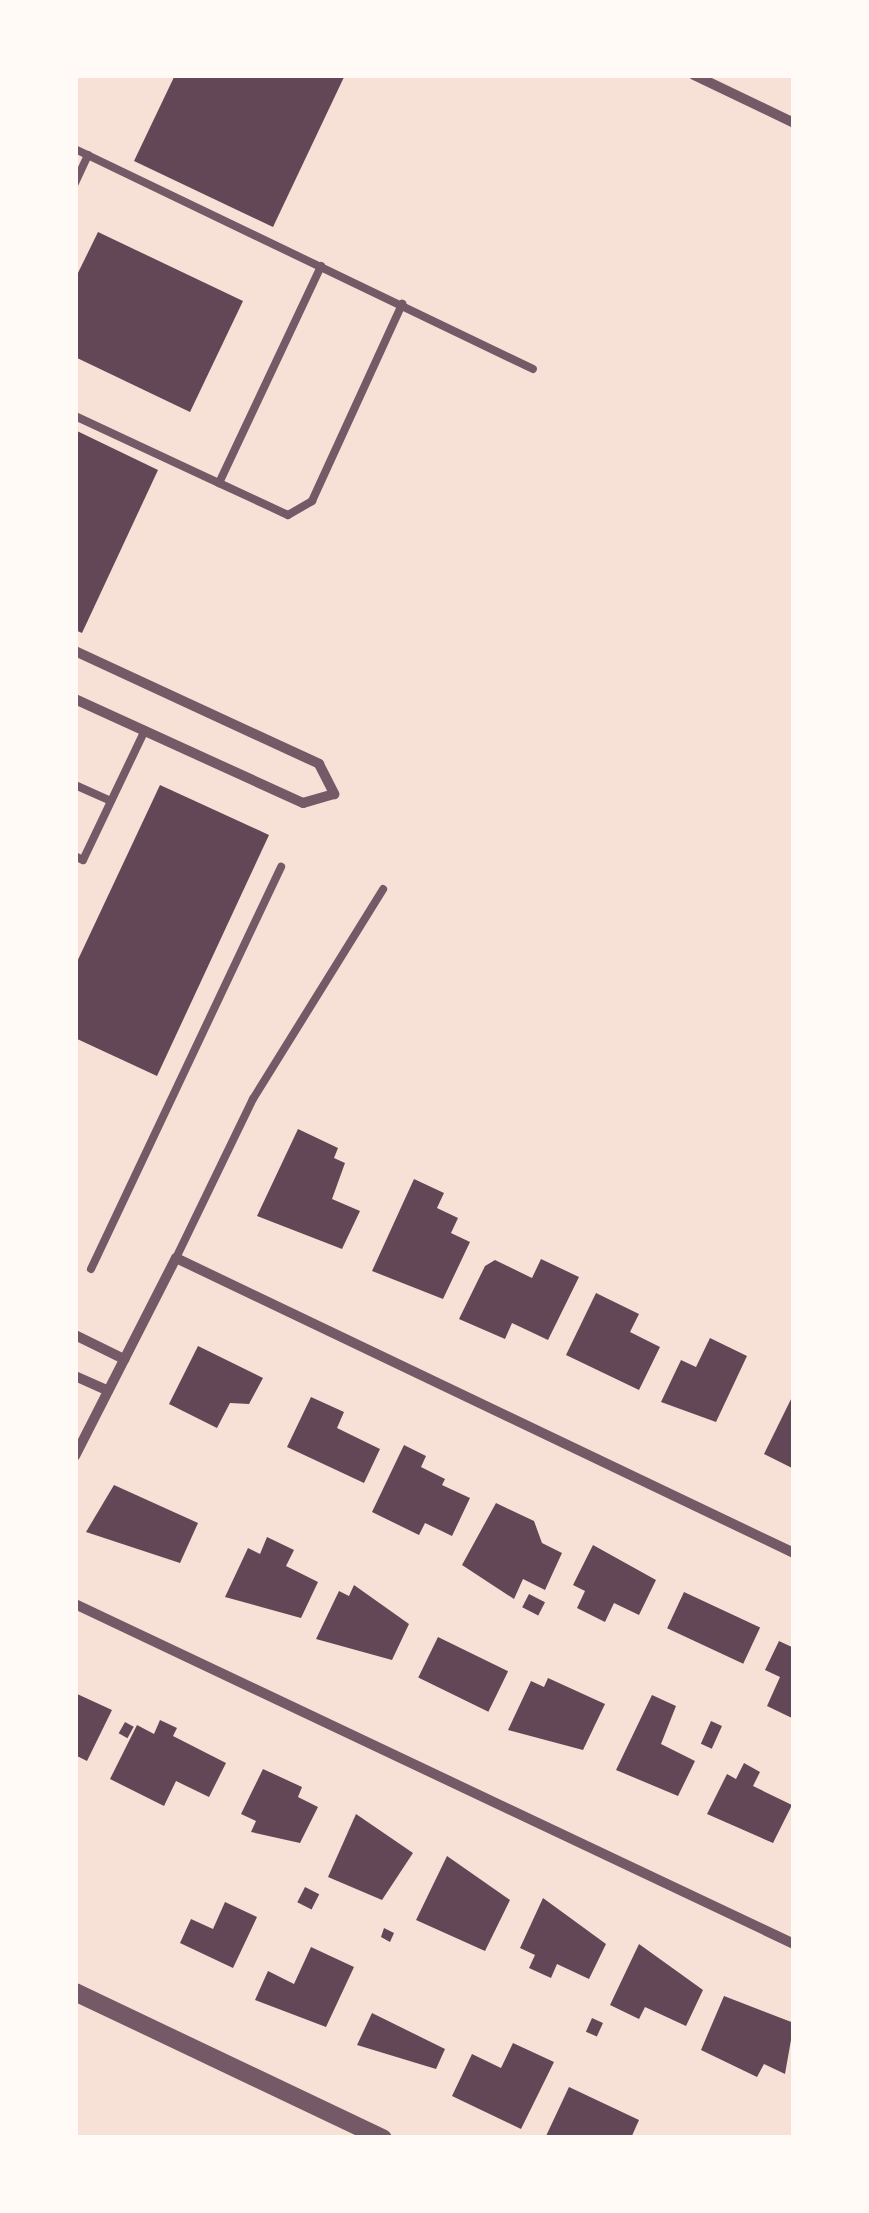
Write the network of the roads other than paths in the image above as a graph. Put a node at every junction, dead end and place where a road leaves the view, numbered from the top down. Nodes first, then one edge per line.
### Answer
1 (694, 75) edge
2 (794, 123) edge
3 (75, 149) edge
4 (88, 156) junction
5 (75, 183) edge
6 (320, 266) junction
7 (402, 304) junction
8 (533, 368) dead end
9 (75, 416) edge
10 (219, 483) junction
11 (75, 651) edge
12 (75, 698) edge
13 (145, 730) junction
14 (75, 785) edge
15 (111, 801) junction
16 (75, 856) edge
17 (281, 866) dead end
18 (383, 889) dead end
19 (176, 1258) junction
20 (91, 1268) dead end
21 (75, 1336) edge
22 (124, 1359) junction
23 (75, 1376) edge
24 (108, 1391) junction
25 (75, 1456) edge
26 (794, 1553) edge
27 (75, 1604) edge
28 (794, 1944) edge
29 (75, 1992) edge
30 (383, 2138) edge

1 - 2 street
3 - 4 lane
4 - 5 lane
4 - 6 lane
6 - 7 lane
6 - 10 lane
7 - 8 lane
7 - 10 lane
9 - 10 lane
11 - 13 street
12 - 13 street
13 - 15 lane
14 - 15 lane
15 - 16 lane
17 - 20 lane
18 - 19 lane
19 - 22 street
19 - 26 street
21 - 22 street
22 - 24 street
23 - 24 street
24 - 25 street
27 - 28 street
29 - 30 street

